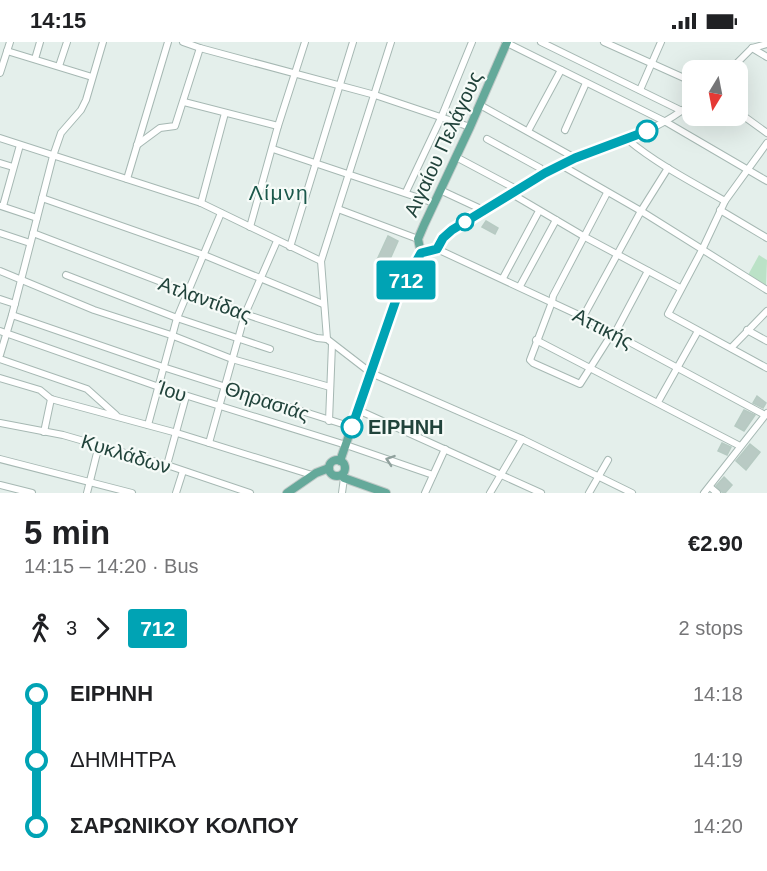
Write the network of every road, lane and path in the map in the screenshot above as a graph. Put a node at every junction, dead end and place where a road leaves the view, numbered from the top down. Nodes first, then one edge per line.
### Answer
1 (10, 42) edge
2 (40, 42) edge
3 (67, 42) edge
4 (103, 42) edge
5 (168, 42) edge
6 (183, 42) edge
7 (305, 42) edge
8 (353, 42) edge
9 (391, 42) edge
10 (472, 42) edge
11 (506, 42) edge
12 (541, 42) edge
13 (604, 42) edge
14 (661, 42) edge
15 (767, 44) edge
16 (200, 48) junction
17 (752, 48) junction
18 (7, 51) junction
19 (767, 57) edge
20 (35, 59) junction
21 (740, 60) edge
22 (652, 63) junction
23 (59, 66) junction
24 (561, 70) junction
25 (0, 73) edge
26 (295, 73) junction
27 (92, 76) junction
28 (682, 77) edge
29 (586, 83) junction
30 (340, 85) junction
31 (640, 90) junction
32 (375, 95) junction
33 (184, 102) junction
34 (480, 105) junction
35 (682, 111) joint
36 (225, 112) junction
37 (441, 118) junction
38 (748, 119) edge
39 (666, 122) junction
40 (278, 126) junction
41 (470, 127) junction
42 (565, 130) dead end
43 (528, 131) junction
44 (767, 133) edge
45 (0, 138) edge
46 (486, 139) dead end
47 (628, 140) junction
48 (767, 143) edge
49 (20, 145) junction
50 (137, 145) junction
51 (273, 149) junction
52 (53, 156) junction
53 (456, 157) junction
54 (575, 158) junction
55 (315, 162) junction
56 (0, 163) edge
57 (561, 165) junction
58 (13, 167) junction
59 (668, 168) junction
60 (748, 168) junction
61 (349, 173) junction
62 (545, 173) junction
63 (127, 179) junction
64 (767, 181) edge
65 (440, 190) junction
66 (518, 190) junction
67 (406, 192) junction
68 (608, 193) junction
69 (512, 194) junction
70 (42, 198) junction
71 (725, 201) junction
72 (201, 203) junction
73 (434, 203) junction
74 (2, 206) edge
75 (338, 209) junction
76 (483, 210) junction
77 (720, 210) junction
78 (539, 211) junction
79 (641, 211) junction
80 (221, 213) junction
81 (37, 218) junction
82 (556, 220) junction
83 (250, 227) junction
84 (33, 232) junction
85 (0, 233) edge
86 (585, 237) junction
87 (767, 238) edge
88 (418, 239) junction
89 (277, 241) junction
90 (30, 243) junction
91 (290, 248) junction
92 (437, 249) junction
93 (702, 250) junction
94 (421, 253) junction
95 (204, 255) junction
96 (617, 255) junction
97 (321, 261) junction
98 (0, 271) edge
99 (648, 272) junction
100 (66, 275) dead end
101 (260, 277) junction
102 (503, 278) junction
103 (20, 280) junction
104 (520, 286) junction
105 (680, 288) junction
106 (767, 290) edge
107 (188, 293) junction
108 (0, 299) edge
109 (552, 302) junction
110 (15, 304) junction
111 (323, 304) junction
112 (767, 311) edge
113 (245, 314) junction
114 (12, 315) junction
115 (583, 317) junction
116 (177, 318) junction
117 (747, 330) junction
118 (698, 331) junction
119 (3, 332) edge
120 (614, 333) junction
121 (171, 335) junction
122 (238, 339) junction
123 (536, 340) junction
124 (330, 341) junction
125 (767, 341) edge
126 (731, 348) junction
127 (270, 349) dead end
128 (0, 357) edge
129 (232, 359) junction
130 (163, 367) junction
131 (678, 367) junction
132 (592, 368) junction
133 (767, 368) edge
134 (371, 373) junction
135 (0, 378) edge
136 (159, 387) junction
137 (224, 387) junction
138 (330, 387) junction
139 (186, 396) junction
140 (51, 399) junction
141 (658, 402) junction
142 (219, 407) junction
143 (358, 410) junction
144 (766, 414) edge
145 (117, 416) junction
146 (329, 421) junction
147 (0, 423) edge
148 (148, 425) junction
149 (352, 427) junction
150 (44, 432) junction
151 (177, 433) junction
152 (522, 438) junction
153 (209, 443) junction
154 (99, 445) junction
155 (346, 446) junction
156 (740, 446) junction
157 (445, 449) junction
158 (0, 459) edge
159 (608, 460) dead end
160 (340, 461) junction
161 (167, 465) junction
162 (329, 468) junction
163 (183, 471) junction
164 (312, 475) junction
165 (501, 475) junction
166 (343, 476) junction
167 (433, 476) junction
168 (599, 476) junction
169 (89, 482) junction
170 (0, 485) edge
171 (710, 487) junction
172 (32, 493) edge
173 (87, 493) edge
174 (132, 493) edge
175 (176, 493) edge
176 (250, 493) edge
177 (287, 493) edge
178 (342, 493) edge
179 (386, 493) edge
180 (425, 493) edge
181 (490, 493) edge
182 (541, 493) edge
183 (589, 493) edge
184 (633, 493) edge
185 (704, 493) edge
186 (717, 493) edge

1 - 18 street
2 - 20 street
3 - 23 street
4 - 27 street
5 - 50 street
6 - 16 street
7 - 26 street
8 - 30 street
9 - 32 street
10 - 37 street
11 - 24 street
11 - 34 main road, Αιγαίου Πελάγους
12 - 31 street
13 - 22 street
14 - 22 street
15 - 17 street
16 - 26 street
16 - 33 street
17 - 19 street
17 - 21 street
18 - 20 street
18 - 25 street
20 - 23 street
22 - 28 street
22 - 31 street
23 - 27 street
24 - 29 street
24 - 43 street
26 - 30 street
26 - 40 street
27 - 52 street
29 - 39 street
29 - 42 street
30 - 32 street
30 - 55 street
31 - 35 street
32 - 37 street
32 - 61 street
33 - 36 street
33 - 50 street
34 - 41 main road, Αιγαίου Πελάγους
34 - 43 street
35 - 39 street
36 - 40 street
36 - 72 street
37 - 41 street
37 - 67 street
38 - 44 street
39 - 47 street
39 - 60 street
40 - 51 street
41 - 53 main road, Αιγαίου Πελάγους
43 - 54 street
45 - 49 street
46 - 62 street
47 - 54 street
47 - 59 street
48 - 60 street
49 - 52 street
49 - 58 street
50 - 63 street
51 - 55 street
51 - 83 street
52 - 63 street
52 - 70 street
53 - 65 main road, Αιγαίου Πελάγους
53 - 66 street
54 - 57 street
55 - 61 street
55 - 91 street
56 - 58 street
57 - 62 street
57 - 68 street
58 - 74 street
59 - 71 street
59 - 79 street
60 - 64 street
60 - 71 street
61 - 67 street
61 - 75 street
62 - 66 street
63 - 72 street
65 - 73 main road, Αιγαίου Πελάγους
65 - 76 street
66 - 69 street
67 - 73 street
68 - 79 street
68 - 86 street
69 - 76 street
69 - 78 street
70 - 81 street
70 - 95 street
71 - 77 street
72 - 80 street
73 - 88 main road, Αιγαίου Πελάγους
74 - 81 street
75 - 88 street
75 - 97 street
76 - 92 street
77 - 87 street
77 - 93 street
78 - 82 street
78 - 102 street
79 - 93 street
79 - 96 street
80 - 83 street
80 - 95 street
81 - 84 street
82 - 86 street
82 - 104 street
83 - 89 street
84 - 90 street
84 - 107 street, Ατλαντίδας
85 - 90 street
86 - 96 street
86 - 109 street
88 - 94 main road, Αιγαίου Πελάγους
89 - 91 street
89 - 101 street
90 - 103 street
91 - 97 street
92 - 94 street
92 - 102 street, Αττικής
93 - 105 street
93 - 106 street
94 - 134 main road
95 - 101 street
95 - 107 street
96 - 99 street
96 - 115 street
97 - 111 street
98 - 103 street
99 - 105 street
99 - 120 street
100 - 116 street
101 - 111 street
101 - 113 street
102 - 104 street, Αττικής
103 - 110 street
103 - 121 street
104 - 109 street, Αττικής
105 - 118 street
107 - 113 street, Ατλαντίδας
107 - 116 street
108 - 110 street
109 - 115 street, Αττικής
109 - 123 street
110 - 114 street
111 - 124 street
112 - 117 street
113 - 122 street
113 - 124 street, Ατλαντίδας
114 - 119 street
114 - 130 street, Θηρασιάς
115 - 120 street, Αττικής
116 - 121 street
116 - 122 street
117 - 125 street
117 - 126 street
118 - 126 street
118 - 131 street
119 - 128 street
119 - 136 street, Ίου
120 - 131 street, Αττικής
120 - 132 street
121 - 129 street
121 - 130 street
122 - 127 street
122 - 129 street
123 - 132 street
123 - 132 street
124 - 134 street, Ατλαντίδας
124 - 138 street
126 - 133 street
128 - 145 street
129 - 137 street
129 - 138 street
130 - 136 street
130 - 137 street, Θηρασιάς
131 - 141 street
131 - 144 street, Αττικής
132 - 141 street
134 - 143 main road
134 - 152 street, Ατλαντίδας
135 - 140 street
136 - 139 street, Ίου
136 - 148 street
137 - 142 street
137 - 146 street, Θηρασιάς
138 - 146 street
139 - 142 street, Ίου
139 - 151 street
140 - 145 street
140 - 150 street
141 - 156 street
142 - 153 street
142 - 155 street, Ίου
143 - 149 main road
143 - 157 street
144 - 156 street
145 - 148 street
146 - 149 street, Θηρασιάς
147 - 150 street, Κυκλάδων
148 - 151 street
149 - 155 main road
150 - 154 street, Κυκλάδων
151 - 153 street
151 - 161 street
152 - 165 street
152 - 168 street, Ατλαντίδας
153 - 164 street
154 - 161 street, Κυκλάδων
154 - 169 street
155 - 160 main road
167 -> 155 street, Ίου
156 - 171 street
157 - 165 street
157 - 167 street
158 - 169 street
159 - 168 street
160 - 162 main road
160 - 166 main road
161 - 163 street, Κυκλάδων
162 - 164 main road
162 - 166 main road
163 - 175 street
163 - 176 street, Κυκλάδων
164 - 177 main road
165 - 181 street
165 - 182 street
166 - 178 street
166 - 179 main road
167 - 180 street
168 - 183 street
168 - 184 street, Ατλαντίδας
169 - 173 street
169 - 174 street
170 - 172 street
171 - 185 street
171 - 186 street

